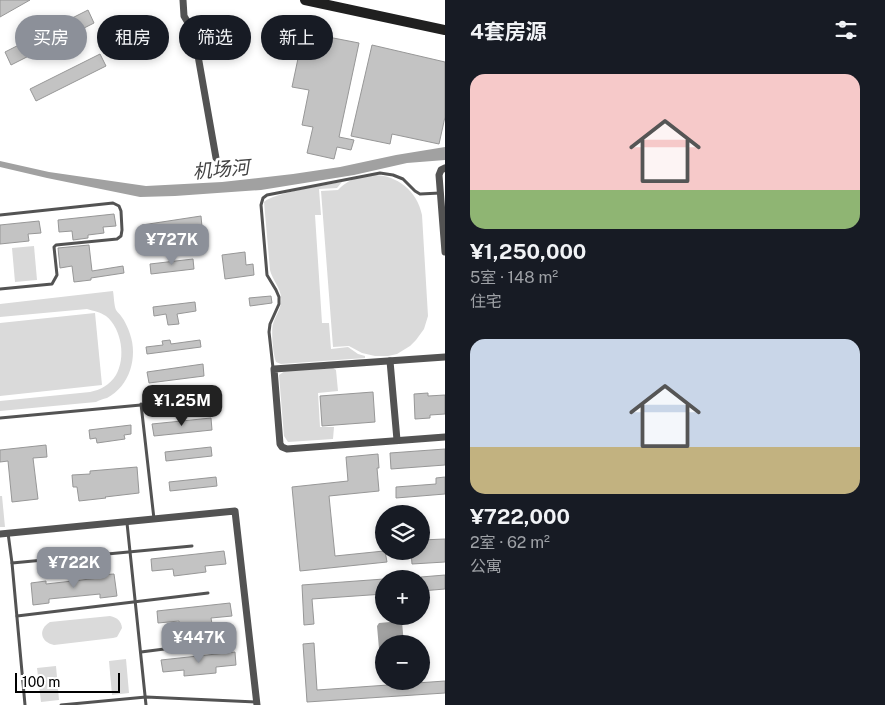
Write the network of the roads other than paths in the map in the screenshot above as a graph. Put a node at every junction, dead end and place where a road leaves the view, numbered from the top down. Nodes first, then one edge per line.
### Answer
1 (183, 0) edge
2 (305, 0) edge
3 (445, 30) edge
4 (216, 158) dead end
5 (445, 168) edge
6 (441, 193) junction
7 (0, 215) edge
8 (445, 252) edge
9 (0, 289) edge
10 (445, 357) edge
11 (390, 361) junction
12 (274, 369) junction
13 (206, 399) dead end
14 (141, 404) junction
15 (0, 418) edge
16 (445, 437) edge
17 (398, 440) junction
18 (154, 519) junction
19 (127, 522) junction
20 (4, 534) edge
21 (192, 546) dead end
22 (130, 552) junction
23 (12, 563) junction
24 (208, 593) dead end
25 (135, 602) junction
26 (17, 616) junction
27 (211, 643) dead end
28 (141, 652) junction
29 (146, 697) junction
30 (256, 704) edge
31 (26, 705) edge
32 (61, 705) edge
33 (146, 705) edge

1 - 4 street
2 - 3 main road
5 - 6 street
6 - 8 street
6 - 12 lane
7 - 9 lane
10 - 11 street
11 - 12 street
11 - 17 street
12 - 17 street
13 - 14 lane
14 - 15 lane
14 - 18 lane
16 - 17 street
18 - 19 street
18 - 30 street
19 - 20 street
19 - 22 lane
20 - 23 lane
21 - 22 lane
22 - 23 lane
22 - 25 lane
23 - 26 lane
24 - 25 lane
25 - 26 lane
25 - 28 lane
26 - 31 lane
27 - 28 lane
28 - 29 lane
29 - 30 lane
29 - 32 lane
29 - 33 lane

